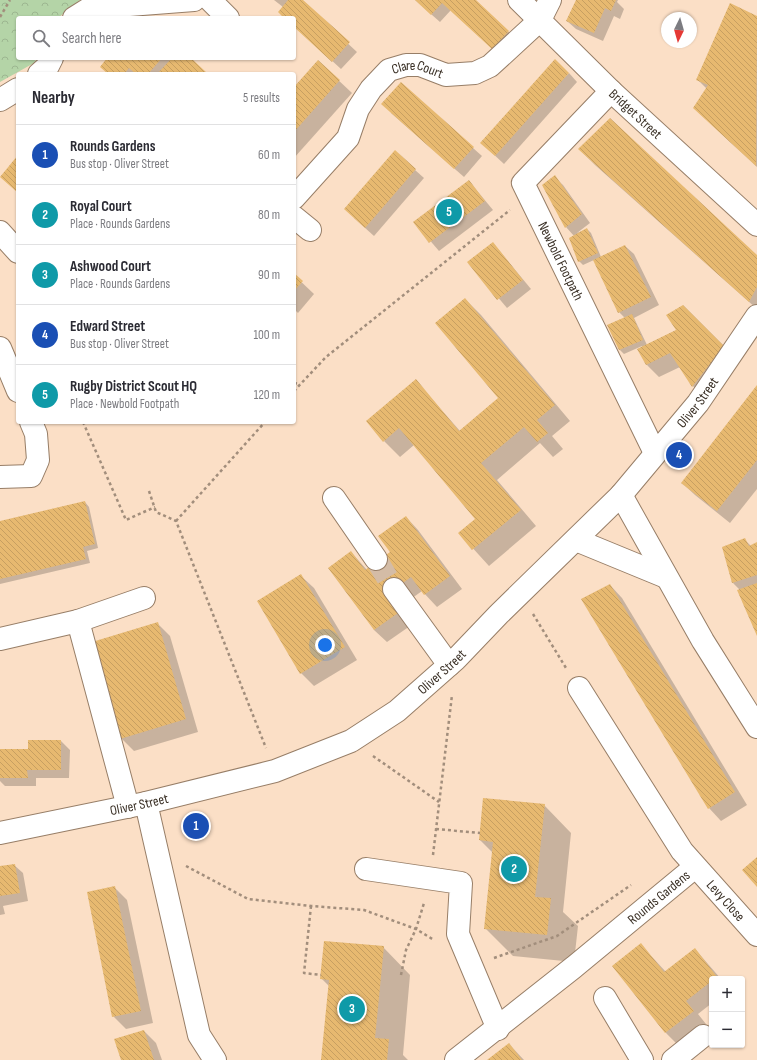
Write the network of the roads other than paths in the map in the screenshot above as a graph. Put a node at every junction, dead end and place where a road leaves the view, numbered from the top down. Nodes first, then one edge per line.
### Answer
1 (194, 0) edge
2 (210, 0) edge
3 (518, 0) edge
4 (550, 0) edge
5 (77, 16) edge
6 (226, 16) edge
7 (540, 20) junction
8 (51, 60) edge
9 (41, 72) edge
10 (16, 90) edge
11 (611, 91) junction
12 (0, 100) edge
13 (296, 196) edge
14 (757, 225) edge
15 (0, 232) edge
16 (16, 250) edge
17 (757, 316) edge
18 (0, 348) edge
19 (16, 386) edge
20 (32, 424) edge
21 (655, 453) junction
22 (0, 477) edge
23 (621, 495) junction
24 (334, 498) dead end
25 (576, 540) junction
26 (376, 560) tunnel mouth
27 (666, 577) junction
28 (394, 589) tunnel mouth
29 (144, 598) dead end
30 (78, 621) junction
31 (0, 639) edge
32 (452, 662) junction
33 (579, 688) road end
34 (757, 727) edge
35 (137, 805) junction
36 (0, 833) edge
37 (695, 867) junction
38 (366, 869) dead end
39 (757, 934) edge
40 (604, 998) dead end
41 (498, 1029) junction
42 (703, 1036) dead end
43 (215, 1060) edge
44 (456, 1060) edge
45 (642, 1060) edge
46 (673, 1060) edge

1 - 5 street
2 - 6 street
3 - 7 street, Bridget Street
4 - 7 street
7 - 11 street, Bridget Street
7 - 13 street, Clare Court
8 - 9 street
10 - 12 street
11 - 14 street, Bridget Street
11 - 21 street, Newbold Footpath
15 - 16 street
17 - 21 street, Oliver Street
18 - 19 street
20 - 22 street
21 - 23 street, Oliver Street
23 - 25 street, Oliver Street
23 - 27 street
24 - 26 street
25 - 27 street
25 - 32 street, Oliver Street
27 - 34 street
28 - 32 street
29 - 30 street
30 - 31 street
30 - 35 street
32 - 35 street, Oliver Street
33 - 37 street, Rounds Gardens
35 - 36 street, Oliver Street
35 - 43 street
37 - 39 street, Levy Close
37 - 41 street, Rounds Gardens
38 - 41 street
40 - 45 street
41 - 44 street, Rounds Gardens
42 - 46 street

